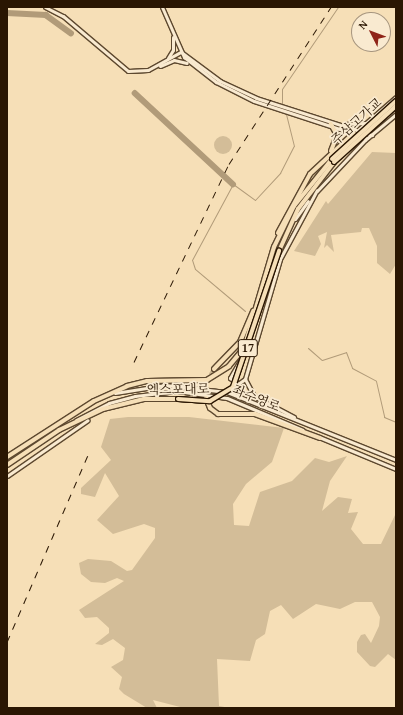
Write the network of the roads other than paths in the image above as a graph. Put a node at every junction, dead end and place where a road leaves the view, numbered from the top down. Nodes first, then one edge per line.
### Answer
1 (45, 7) edge
2 (162, 7) edge
3 (172, 33) junction
4 (181, 52) junction
5 (166, 60) junction
6 (191, 64) junction
7 (156, 66) junction
8 (396, 97) edge
9 (396, 101) edge
10 (396, 106) edge
11 (396, 114) edge
12 (368, 121) junction
13 (332, 123) junction
14 (358, 130) junction
15 (354, 133) junction
16 (372, 135) junction
17 (367, 138) junction
18 (331, 159) junction
19 (317, 190) junction
20 (286, 234) junction
21 (256, 305) junction
22 (244, 348) junction
23 (214, 369) tunnel mouth
24 (245, 379) junction
25 (113, 393) junction
26 (206, 398) tunnel mouth
27 (88, 420) dead end
28 (298, 420) junction
29 (59, 430) junction
30 (66, 431) junction
31 (320, 438) junction
32 (7, 457) edge
33 (396, 460) edge
34 (7, 465) edge
35 (396, 469) edge
36 (7, 476) edge

1 - 7 street
2 - 3 street
3 - 4 street
3 - 5 street
4 - 5 street
4 - 6 street
4 - 13 street
5 - 7 street
6 - 7 street
6 - 13 street
8 - 12 street
9 - 18 highway, 주삼고가교 / 17, bridge
10 - 18 highway, 주삼고가교 / 17, bridge
11 - 16 street
12 - 13 street
12 - 14 street
13 - 14 street
13 - 15 street
13 - 18 highway
14 - 15 street
14 - 16 street
15 - 17 street
15 - 18 highway
16 - 17 street
17 - 19 street
18 - 20 highway, 엑스포대로 / 17
18 - 21 highway, 엑스포대로 / 17
19 - 20 street
19 - 24 street
20 - 30 highway, 엑스포대로 / 17, bridge
21 - 22 highway, 엑스포대로 / 17
21 - 23 highway
22 - 24 street
22 - 25 highway, 엑스포대로 / 17
24 - 28 street
25 - 28 street, 좌수영로
25 - 32 highway, 엑스포대로 / 17
26 - 31 highway
27 - 30 street
28 - 33 street, 좌수영로
29 - 30 highway, 엑스포대로 / 17
29 - 31 street, 좌수영로
29 - 34 highway, 엑스포대로 / 17
30 - 36 street
31 - 35 street, 좌수영로

